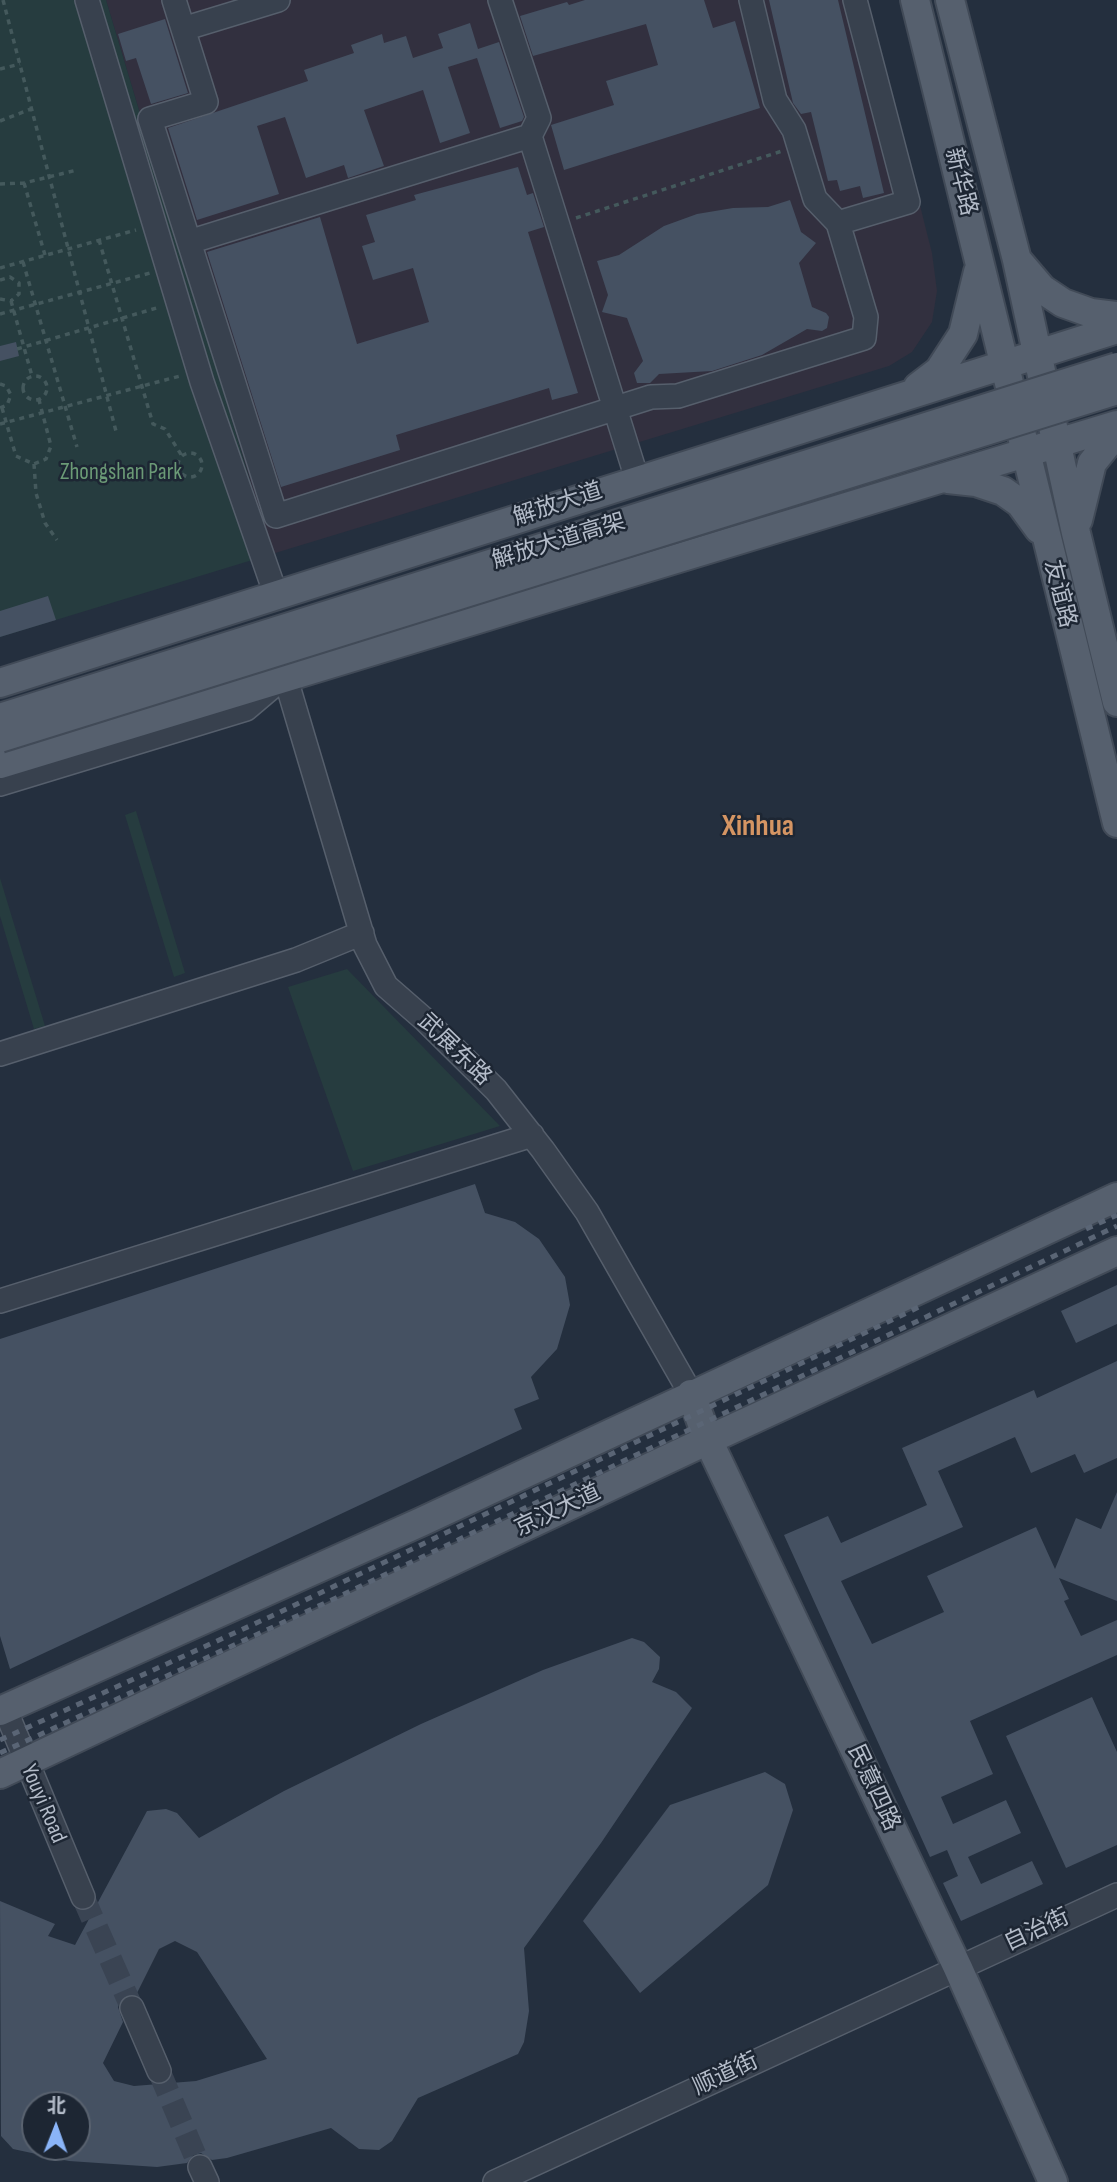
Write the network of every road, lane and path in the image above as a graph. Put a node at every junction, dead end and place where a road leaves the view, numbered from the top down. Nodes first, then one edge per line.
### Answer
1 (3, 0) edge
2 (87, 0) edge
3 (174, 0) edge
4 (278, 0) edge
5 (500, 0) edge
6 (751, 0) edge
7 (855, 0) edge
8 (915, 0) edge
9 (950, 0) edge
10 (183, 29) junction
11 (20, 64) junction
12 (0, 69) edge
13 (32, 109) junction
14 (0, 121) edge
15 (530, 136) junction
16 (799, 146) junction
17 (77, 170) dead end
18 (48, 178) junction
19 (24, 183) junction
20 (0, 184) edge
21 (838, 223) junction
22 (558, 224) junction
23 (146, 227) dead end
24 (99, 240) junction
25 (189, 242) junction
26 (68, 249) junction
27 (45, 255) junction
28 (1017, 260) junction
29 (23, 261) junction
30 (980, 263) junction
31 (0, 268) edge
32 (159, 270) dead end
33 (0, 279) edge
34 (112, 283) junction
35 (79, 292) junction
36 (0, 299) edge
37 (11, 301) junction
38 (170, 304) dead end
39 (36, 305) junction
40 (14, 311) junction
41 (0, 314) edge
42 (1117, 316) edge
43 (122, 318) junction
44 (88, 328) junction
45 (1117, 329) edge
46 (46, 340) junction
47 (24, 346) junction
48 (17, 349) dead end
49 (1038, 354) junction
50 (1004, 364) junction
51 (1117, 367) edge
52 (191, 373) dead end
53 (32, 376) junction
54 (0, 384) edge
55 (141, 386) junction
56 (1117, 390) edge
57 (107, 395) junction
58 (893, 399) junction
59 (38, 400) junction
60 (66, 407) junction
61 (1, 408) edge
62 (613, 409) junction
63 (43, 413) junction
64 (6, 423) junction
65 (0, 424) edge
66 (1117, 425) edge
67 (1117, 432) edge
68 (117, 435) dead end
69 (1057, 443) junction
70 (77, 447) dead end
71 (1025, 452) junction
72 (181, 456) junction
73 (34, 464) junction
74 (637, 479) junction
75 (928, 482) junction
76 (1076, 533) junction
77 (57, 540) dead end
78 (1047, 545) junction
79 (276, 598) junction
80 (285, 676) junction
81 (0, 682) edge
82 (1117, 702) edge
83 (0, 718) edge
84 (0, 738) edge
85 (0, 764) edge
86 (0, 784) edge
87 (1117, 823) edge
88 (362, 933) junction
89 (0, 1054) edge
90 (532, 1135) junction
91 (1117, 1197) edge
92 (1117, 1251) edge
93 (0, 1301) edge
94 (691, 1394) junction
95 (708, 1440) junction
96 (3, 1710) edge
97 (12, 1768) edge
98 (1117, 1895) edge
99 (83, 1897) tunnel mouth
100 (958, 1968) junction
101 (132, 2008) tunnel mouth
102 (159, 2071) tunnel mouth
103 (495, 2182) edge
104 (1053, 2182) edge

1 - 11 path
2 - 79 street
3 - 10 street
4 - 10 street
5 - 15 street
6 - 16 street
7 - 21 street
8 - 30 main road, 新华路
9 - 28 main road, 新华路
10 - 25 street
11 - 12 path
11 - 13 path
13 - 14 path
13 - 18 path
15 - 22 street
15 - 25 street
16 - 21 street
16 - 22 path
17 - 18 path
18 - 19 path
18 - 26 path
19 - 20 path
19 - 27 path
21 - 62 street
22 - 62 street
23 - 24 path
24 - 26 path
24 - 34 path
25 - 62 street
26 - 27 path
26 - 35 path
27 - 29 path
28 - 42 main road
28 - 49 main road, 新华路
29 - 31 path
29 - 39 path
30 - 50 main road, 新华路
30 - 58 main road
32 - 34 path
33 - 37 path
34 - 35 path
34 - 43 path
35 - 39 path
35 - 44 path
36 - 37 path
37 - 40 path
38 - 43 path
39 - 40 path
39 - 46 path
40 - 41 path
40 - 47 path
43 - 44 path
43 - 55 path
44 - 46 path
44 - 57 path
45 - 49 main road, 解放大道
46 - 47 path
46 - 60 path
47 - 48 path
47 - 53 path
49 - 50 main road, 解放大道
49 - 69 main road, 友谊路
50 - 58 main road, 解放大道
50 - 71 main road, 友谊路
51 - 83 main road, 解放大道高架, bridge
52 - 55 path
53 - 59 path
53 - 59 path
54 - 61 path
55 - 57 path
55 - 72 path
56 - 84 main road, 解放大道高架, bridge
57 - 60 path
57 - 68 path
58 - 74 main road, 解放大道
59 - 63 path
60 - 63 path
60 - 70 path
61 - 64 path
62 - 74 street
63 - 64 path
63 - 73 path
64 - 65 path
64 - 73 path
66 - 69 main road
67 - 76 main road
69 - 71 main road
69 - 76 main road, 友谊路
71 - 75 main road
71 - 78 main road, 友谊路
72 - 72 path
73 - 77 path
74 - 79 main road, 解放大道
75 - 78 main road
75 - 80 main road
76 - 82 main road, 友谊路
78 - 87 main road, 友谊路
79 - 81 main road, 解放大道
80 - 85 main road
80 - 86 street
80 - 88 street, 武展东路
88 - 89 street
88 - 90 street, 武展东路
90 - 93 street
90 - 94 street, 武展东路
91 - 94 main road
92 - 95 main road, 京汉大道
94 - 95 main road, 民意四路
94 - 96 main road
95 - 97 main road, 京汉大道
95 - 100 main road, 民意四路
96 - 97 street, Youyi Road
97 - 99 street, Youyi Road
98 - 100 street, 自治街
100 - 103 street, 顺道街
100 - 104 main road, 民意四路
101 - 102 street

